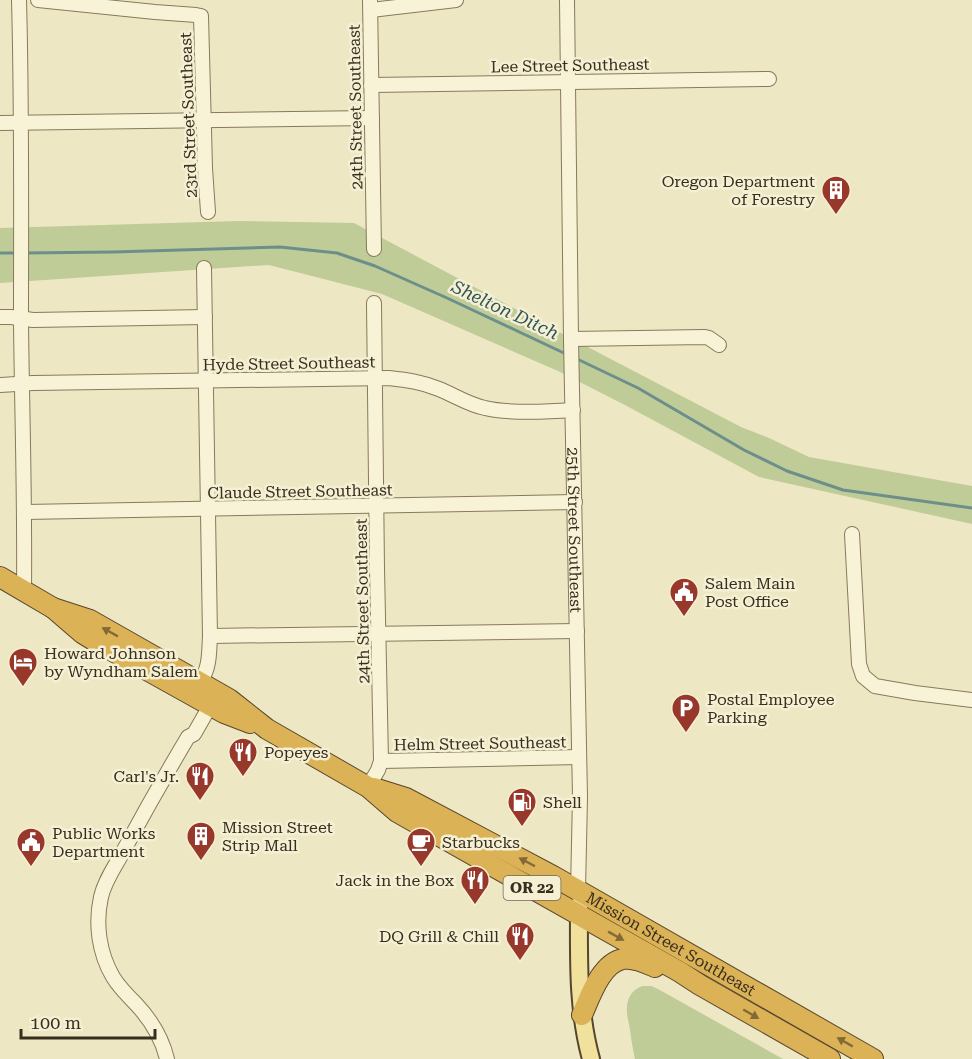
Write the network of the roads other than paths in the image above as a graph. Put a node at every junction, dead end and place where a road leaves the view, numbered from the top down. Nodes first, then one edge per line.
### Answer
1 (19, 0) edge
2 (38, 0) edge
3 (456, 0) edge
4 (567, 0) edge
5 (370, 5) edge
6 (769, 79) dead end
7 (568, 82) junction
8 (371, 85) junction
9 (372, 118) junction
10 (203, 121) junction
11 (0, 123) edge
12 (21, 123) junction
13 (208, 212) dead end
14 (374, 249) dead end
15 (204, 268) dead end
16 (374, 303) dead end
17 (0, 317) edge
18 (205, 317) junction
19 (21, 318) junction
20 (571, 339) junction
21 (719, 345) dead end
22 (374, 378) junction
23 (206, 380) junction
24 (22, 384) junction
25 (0, 385) edge
26 (573, 410) junction
27 (575, 502) junction
28 (376, 506) junction
29 (208, 510) junction
30 (25, 513) junction
31 (852, 534) dead end
32 (0, 577) edge
33 (24, 591) junction
34 (53, 608) junction
35 (577, 631) junction
36 (378, 634) junction
37 (210, 636) junction
38 (204, 697) junction
39 (972, 700) edge
40 (579, 757) junction
41 (381, 761) junction
42 (368, 787) junction
43 (578, 890) junction
44 (579, 915) junction
45 (700, 985) junction
46 (582, 1014) junction
47 (167, 1059) edge
48 (591, 1059) edge
49 (830, 1059) edge
50 (873, 1059) edge

1 - 12 street
2 - 10 street, 23rd Street Southeast
3 - 5 street
4 - 7 street, 25th Street Southeast
5 - 8 street, 24th Street Southeast
6 - 7 street, Lee Street Southeast
7 - 8 street, Lee Street Southeast
7 - 20 street, 25th Street Southeast
8 - 9 street, 24th Street Southeast
9 - 10 street
9 - 14 street, 24th Street Southeast
10 - 12 street
10 - 13 street, 23rd Street Southeast
11 - 12 street
12 - 19 street
15 - 18 street
16 - 22 street, 24th Street Southeast
17 - 19 street
18 - 19 street
18 - 23 street
19 - 24 street
20 - 21 street
20 - 26 street, 25th Street Southeast
22 - 23 street, Hyde Street Southeast
22 - 26 street, Hyde Street Southeast
22 - 28 street, 24th Street Southeast
23 - 24 street, Hyde Street Southeast
23 - 29 street
24 - 25 street, Hyde Street Southeast
24 - 30 street
26 - 27 street, 25th Street Southeast
27 - 28 street, Claude Street Southeast
27 - 35 street, 25th Street Southeast
28 - 29 street, Claude Street Southeast
28 - 36 street, 24th Street Southeast
29 - 30 street, Claude Street Southeast
29 - 37 street
30 - 33 street
31 - 39 street
32 - 33 highway, Mission Street Southeast / OR 22
33 - 34 highway, Mission Street Southeast / OR 22
34 - 38 highway, Mission Street Southeast / OR 22
38 -> 34 highway, Mission Street Southeast / OR 22
35 - 36 street
35 - 40 street, 25th Street Southeast
36 - 37 street
36 - 41 street, 24th Street Southeast
37 - 38 street
38 - 42 highway, Mission Street Southeast / OR 22
38 - 47 street
40 - 41 street, Helm Street Southeast
40 - 43 street, 25th Street Southeast
41 - 42 street, 24th Street Southeast
43 -> 42 highway, Mission Street Southeast / OR 22
42 - 44 highway, Mission Street Southeast / OR 22
43 - 44 main road, 25th Street Southeast
50 -> 43 highway, Mission Street Southeast / OR 22
44 -> 45 highway, Mission Street Southeast / OR 22
44 - 46 main road, 25th Street Southeast
45 - 46 highway
45 -> 49 highway, Mission Street Southeast / OR 22
46 - 48 main road, 25th Street Southeast

